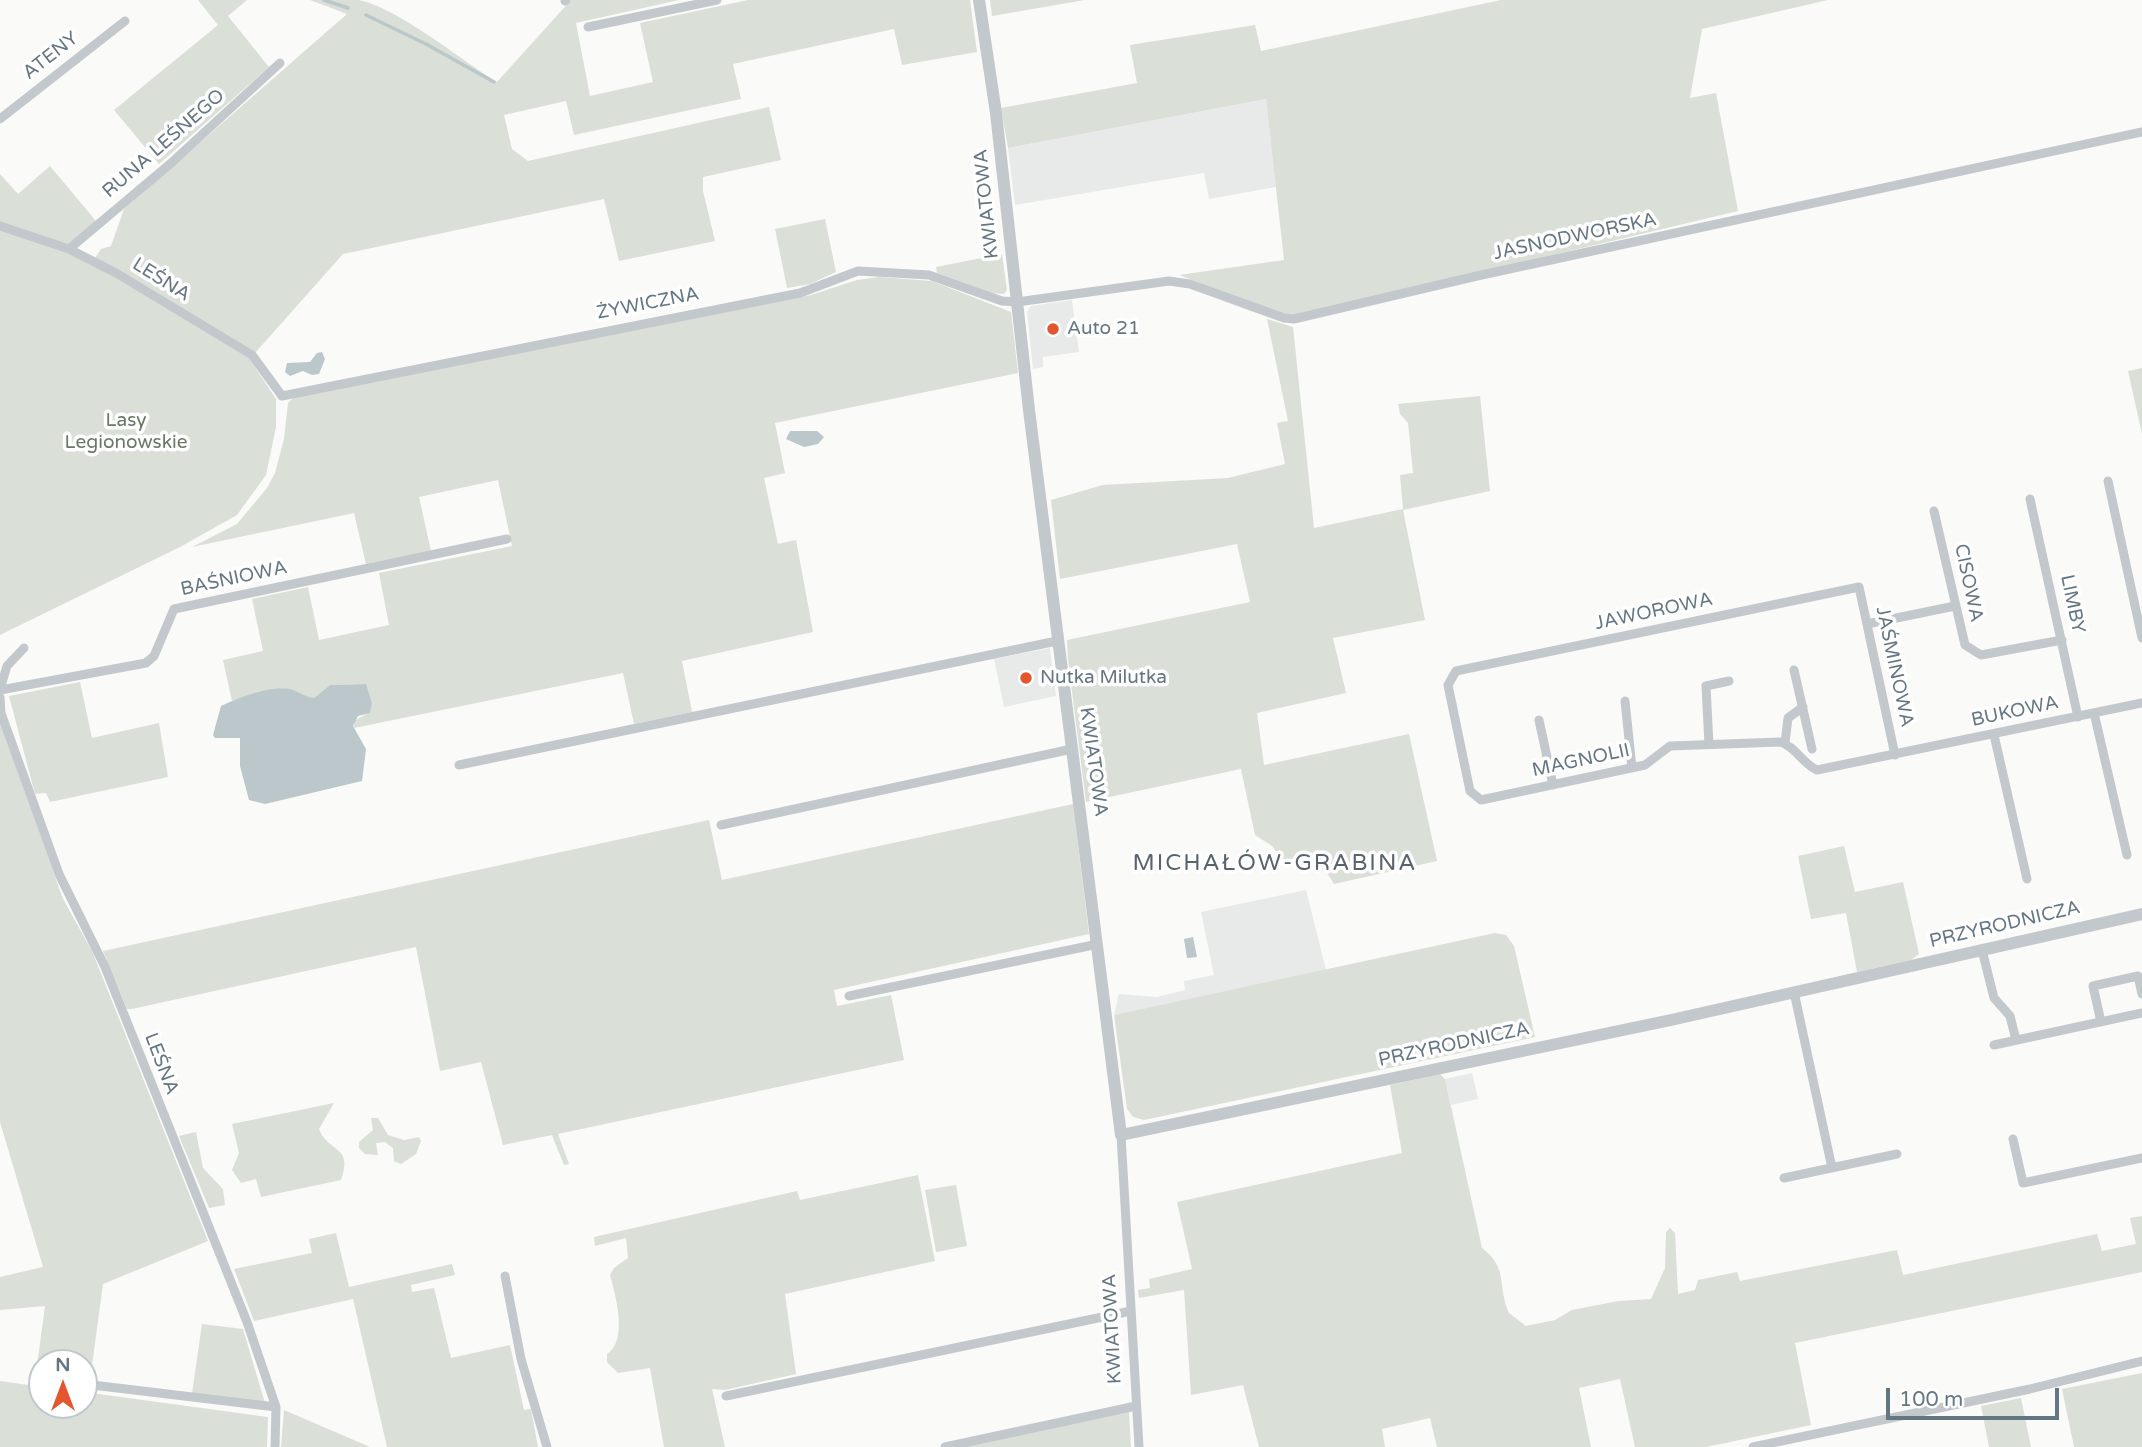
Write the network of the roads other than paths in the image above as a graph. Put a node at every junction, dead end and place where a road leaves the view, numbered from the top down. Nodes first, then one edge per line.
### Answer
1 (717, 0) edge
2 (979, 0) edge
3 (125, 21) dead end
4 (588, 27) dead end
5 (280, 62) dead end
6 (0, 119) edge
7 (2142, 132) edge
8 (0, 226) edge
9 (69, 249) junction
10 (1017, 302) junction
11 (282, 396) joint
12 (2108, 481) dead end
13 (2031, 499) dead end
14 (1934, 511) dead end
15 (507, 540) dead end
16 (1859, 587) joint
17 (1955, 606) junction
18 (1867, 624) junction
19 (2142, 638) edge
20 (2062, 640) junction
21 (1057, 641) junction
22 (24, 648) dead end
23 (1794, 670) dead end
24 (1456, 671) joint
25 (1729, 681) dead end
26 (0, 690) edge
27 (0, 697) edge
28 (1625, 701) dead end
29 (2142, 702) edge
30 (1803, 708) junction
31 (2094, 713) junction
32 (2078, 717) junction
33 (1539, 720) dead end
34 (1994, 735) junction
35 (1785, 743) junction
36 (1709, 745) junction
37 (1072, 749) junction
38 (1812, 749) dead end
39 (1895, 755) junction
40 (458, 765) dead end
41 (1632, 768) junction
42 (1553, 785) junction
43 (721, 825) dead end
44 (2127, 855) dead end
45 (2027, 879) dead end
46 (2142, 914) edge
47 (1098, 944) junction
48 (1982, 950) junction
49 (1794, 992) junction
50 (2142, 994) edge
51 (849, 996) dead end
52 (2142, 1013) edge
53 (2101, 1022) junction
54 (2016, 1040) junction
55 (1994, 1045) dead end
56 (1121, 1135) junction
57 (2013, 1139) dead end
58 (1897, 1154) dead end
59 (2142, 1158) edge
60 (1832, 1168) junction
61 (1784, 1178) dead end
62 (505, 1276) dead end
63 (1131, 1311) junction
64 (2142, 1362) edge
65 (98, 1386) edge
66 (726, 1396) dead end
67 (1136, 1406) junction
68 (276, 1407) junction
69 (275, 1447) edge
70 (547, 1447) edge
71 (944, 1447) edge
72 (1139, 1447) edge
73 (1753, 1447) edge

1 - 4 street
2 - 10 street, KWIATOWA
3 - 6 street, ATENY
5 - 9 street, RUNA LEŚNEGO
7 - 10 street, JASNODWORSKA
8 - 9 street, LEŚNA
9 - 11 street, LEŚNA
10 - 11 street, ŻYWICZNA
10 - 21 street, KWIATOWA
12 - 19 street
13 - 20 street, LIMBY
14 - 17 street, CISOWA
15 - 26 street, BAŚNIOWA
16 - 18 street, JAŚMINOWA
16 - 24 street, JAWOROWA
17 - 18 street
17 - 20 street, CISOWA
18 - 39 street, JAŚMINOWA
20 - 32 street, LIMBY
21 - 37 street, KWIATOWA
21 - 40 street
22 - 26 street
23 - 30 street
24 - 42 street, MAGNOLII
25 - 36 street
27 - 68 street, LEŚNA
28 - 41 street
29 - 31 street, BUKOWA
30 - 35 street
30 - 38 street
31 - 32 street, BUKOWA
31 - 44 street
32 - 34 street, BUKOWA
33 - 42 street
34 - 39 street, BUKOWA
34 - 45 street
35 - 36 street, MAGNOLII
35 - 39 street
36 - 41 street, MAGNOLII
37 - 43 street
37 - 47 street, KWIATOWA
41 - 42 street, MAGNOLII
46 - 48 street, PRZYRODNICZA
47 - 51 street
47 - 56 street, KWIATOWA
48 - 49 street, PRZYRODNICZA
48 - 54 street
49 - 56 street, PRZYRODNICZA
49 - 60 street
50 - 53 street
52 - 53 street
53 - 54 street
54 - 55 street
56 - 63 street, KWIATOWA
57 - 59 street
58 - 60 street
60 - 61 street
62 - 70 street
63 - 66 street
63 - 67 street, KWIATOWA
64 - 73 street
65 - 68 street
67 - 71 street
67 - 72 street, KWIATOWA
68 - 69 street, LEŚNA

